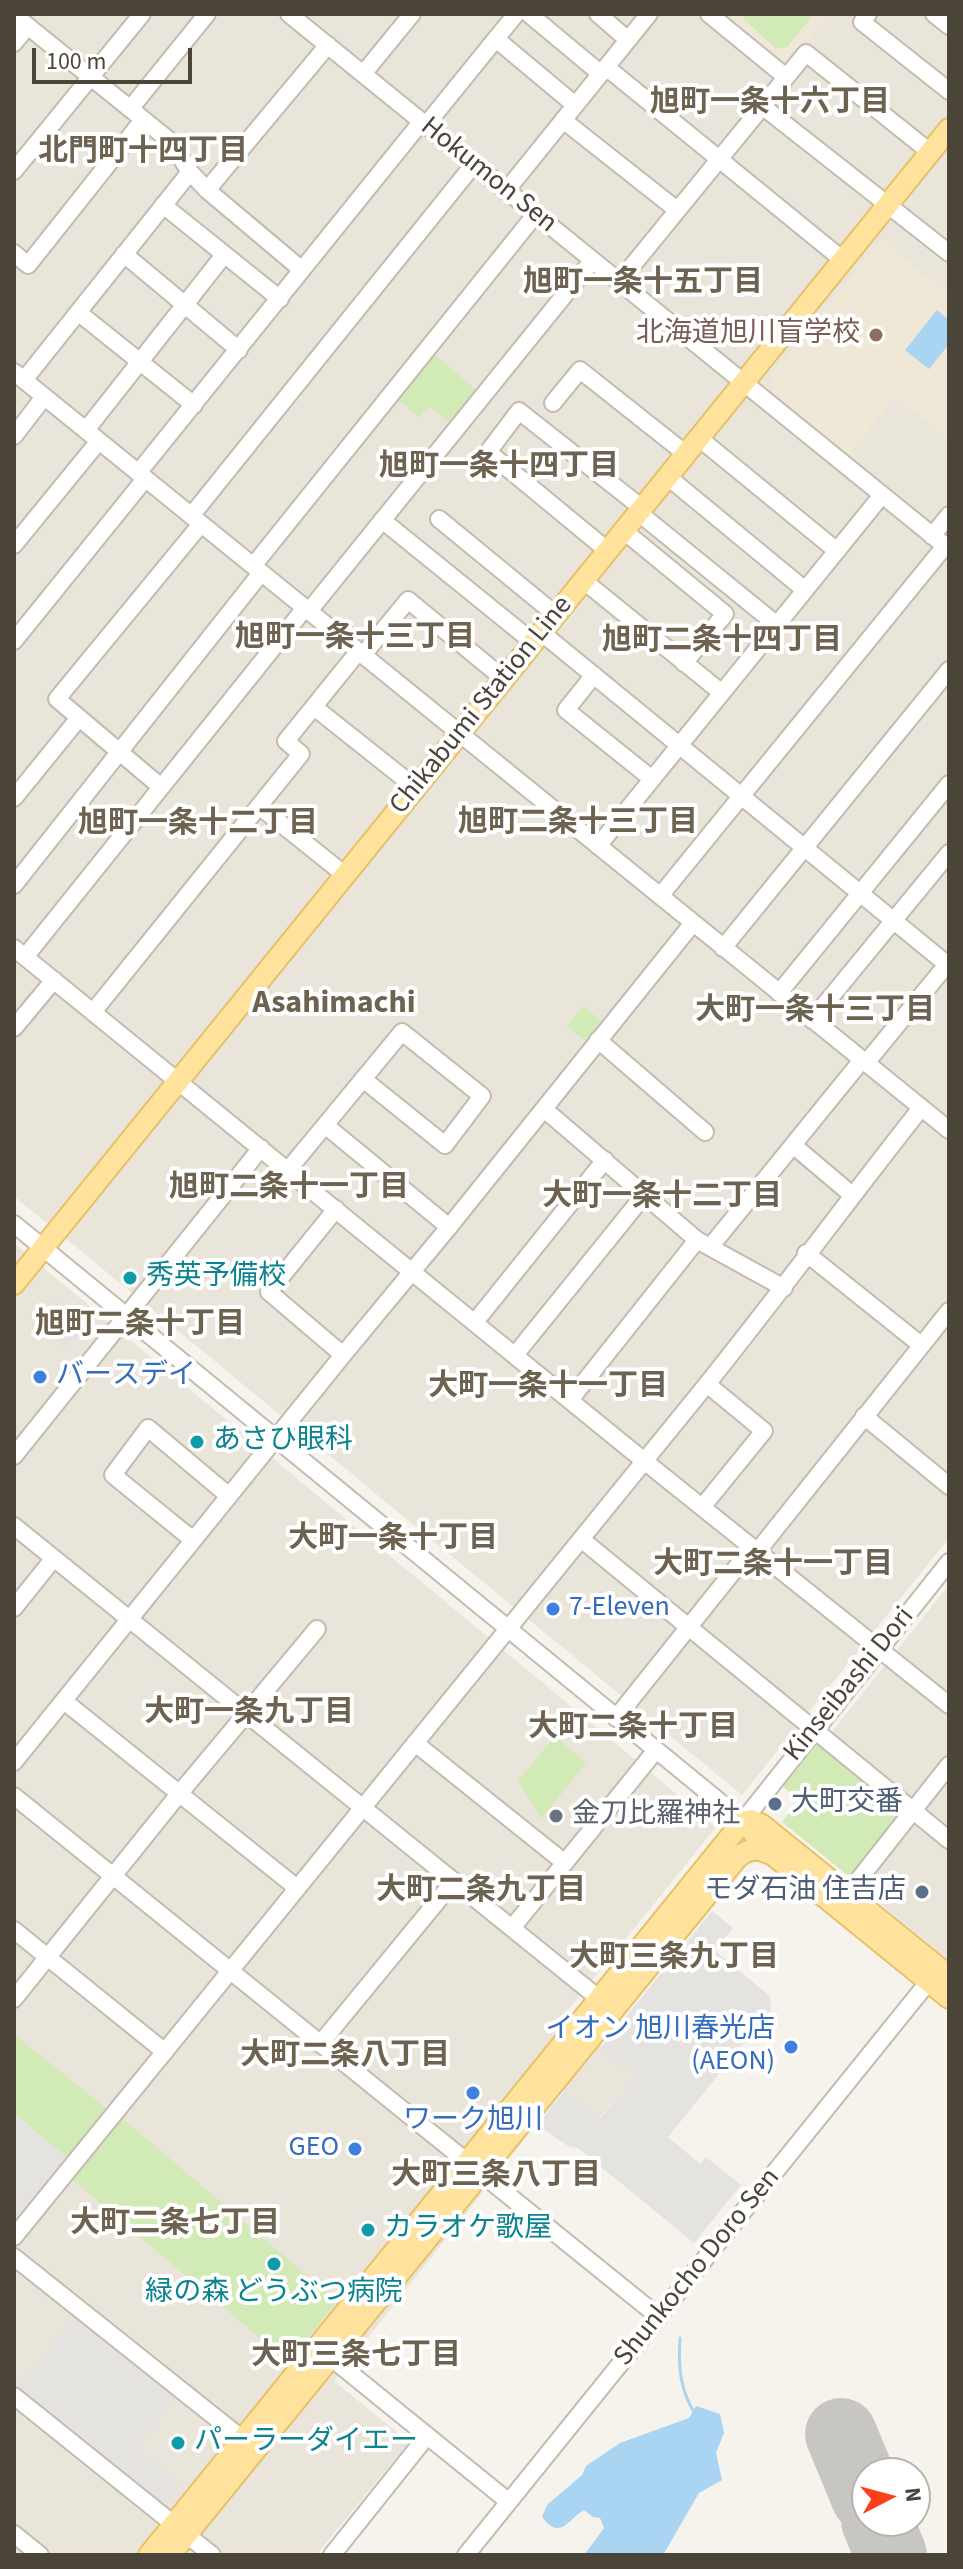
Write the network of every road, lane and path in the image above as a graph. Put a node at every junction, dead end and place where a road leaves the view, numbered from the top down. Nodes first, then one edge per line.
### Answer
1 (142, 14) edge
2 (207, 14) edge
3 (412, 14) edge
4 (516, 14) edge
5 (529, 14) edge
6 (598, 14) edge
7 (649, 14) edge
8 (709, 14) edge
9 (868, 14) edge
10 (934, 14) edge
11 (14, 15) edge
12 (300, 17) edge
13 (28, 26) junction
14 (949, 26) edge
15 (496, 39) junction
16 (628, 40) junction
17 (14, 43) edge
18 (328, 45) junction
19 (604, 70) junction
20 (363, 74) junction
21 (90, 77) junction
22 (786, 77) junction
23 (949, 91) edge
24 (575, 105) junction
25 (762, 106) junction
26 (137, 115) junction
27 (563, 120) junction
28 (424, 123) junction
29 (947, 135) edge
30 (930, 152) junction
31 (720, 158) junction
32 (474, 164) junction
33 (14, 171) edge
34 (190, 172) junction
35 (207, 190) junction
36 (506, 191) junction
37 (888, 204) junction
38 (163, 205) junction
39 (677, 210) junction
40 (535, 215) junction
41 (14, 253) edge
42 (949, 253) edge
43 (124, 254) junction
44 (224, 255) junction
45 (843, 260) junction
46 (592, 261) junction
47 (302, 270) junction
48 (619, 282) junction
49 (280, 299) junction
50 (185, 306) junction
51 (79, 313) junction
52 (239, 350) junction
53 (139, 362) junction
54 (19, 376) edge
55 (744, 383) junction
56 (44, 397) junction
57 (553, 403) dead end
58 (194, 405) junction
59 (14, 436) edge
60 (92, 436) junction
61 (693, 446) junction
62 (142, 476) junction
63 (668, 477) junction
64 (882, 495) junction
65 (641, 510) junction
66 (949, 515) edge
67 (439, 519) dead end
68 (196, 520) junction
69 (382, 520) junction
70 (624, 531) junction
71 (942, 544) edge
72 (14, 545) edge
73 (608, 551) junction
74 (837, 551) junction
75 (257, 569) junction
76 (584, 581) junction
77 (805, 590) junction
78 (307, 610) junction
79 (556, 615) junction
80 (777, 625) junction
81 (538, 638) junction
82 (14, 641) edge
83 (361, 654) junction
84 (684, 663) junction
85 (949, 670) edge
86 (594, 675) junction
87 (504, 679) junction
88 (722, 693) junction
89 (314, 707) junction
90 (79, 718) junction
91 (460, 734) junction
92 (680, 745) junction
93 (120, 752) junction
94 (652, 779) junction
95 (949, 784) edge
96 (161, 787) junction
97 (416, 788) junction
98 (742, 796) junction
99 (14, 798) edge
100 (259, 806) junction
101 (598, 846) junction
102 (804, 847) junction
103 (949, 853) edge
104 (345, 875) junction
105 (14, 885) edge
106 (861, 894) junction
107 (660, 896) junction
108 (893, 920) junction
109 (693, 923) junction
110 (723, 948) junction
111 (19, 952) edge
112 (948, 964) edge
113 (54, 980) junction
114 (779, 993) junction
115 (93, 1012) junction
116 (812, 1020) junction
117 (14, 1028) edge
118 (598, 1040) junction
119 (864, 1062) junction
120 (363, 1079) junction
121 (178, 1081) junction
122 (921, 1108) junction
123 (544, 1109) junction
124 (325, 1125) junction
125 (949, 1130) edge
126 (705, 1132) dead end
127 (793, 1145) junction
128 (261, 1148) junction
129 (605, 1160) junction
130 (288, 1170) junction
131 (645, 1194) junction
132 (852, 1195) junction
133 (336, 1209) junction
134 (14, 1224) edge
135 (449, 1227) junction
136 (704, 1243) junction
137 (43, 1248) junction
138 (806, 1253) junction
139 (413, 1271) junction
140 (14, 1284) edge
141 (784, 1288) junction
142 (949, 1311) edge
143 (127, 1317) junction
144 (475, 1322) junction
145 (921, 1345) junction
146 (343, 1355) junction
147 (515, 1355) junction
148 (707, 1384) junction
149 (570, 1400) junction
150 (864, 1416) junction
151 (275, 1439) junction
152 (14, 1456) edge
153 (643, 1460) junction
154 (949, 1486) edge
155 (229, 1496) junction
156 (703, 1506) junction
157 (14, 1526) edge
158 (581, 1539) junction
159 (193, 1540) junction
160 (755, 1550) junction
161 (54, 1558) junction
162 (949, 1562) edge
163 (14, 1608) edge
164 (130, 1620) junction
165 (688, 1627) junction
166 (506, 1628) junction
167 (317, 1629) dead end
168 (880, 1649) junction
169 (64, 1701) junction
170 (949, 1705) edge
171 (246, 1713) junction
172 (616, 1718) junction
173 (815, 1729) junction
174 (415, 1743) junction
175 (656, 1750) junction
176 (14, 1762) edge
177 (949, 1765) edge
178 (179, 1794) junction
179 (14, 1796) edge
180 (362, 1807) junction
181 (912, 1810) junction
182 (743, 1821) junction
183 (949, 1840) edge
184 (773, 1855) junction
185 (737, 1858) junction
186 (565, 1863) junction
187 (115, 1876) junction
188 (454, 1881) junction
189 (297, 1888) junction
190 (842, 1901) junction
191 (512, 1928) junction
192 (14, 1930) edge
193 (48, 1958) junction
194 (230, 1970) junction
195 (943, 1975) edge
196 (949, 1998) edge
197 (14, 1999) edge
198 (607, 2004) junction
199 (320, 2044) junction
200 (165, 2052) junction
201 (472, 2167) junction
202 (14, 2237) edge
203 (14, 2257) edge
204 (659, 2317) junction
205 (323, 2352) junction
206 (14, 2396) edge
207 (427, 2436) junction
208 (249, 2444) junction
209 (509, 2502) junction
210 (180, 2529) junction
211 (14, 2534) edge
212 (40, 2555) edge
213 (149, 2555) edge
214 (170, 2555) edge
215 (212, 2555) edge
216 (332, 2555) edge
217 (466, 2555) edge

1 - 21 street
2 - 26 street
3 - 20 street
4 - 15 street
5 - 19 street
6 - 16 street
7 - 16 street
8 - 22 street
9 - 23 street
10 - 14 street
11 - 13 street
12 - 18 street, Hokumon Sen
13 - 17 street
13 - 21 street
15 - 24 street
15 - 28 street
16 - 19 street
18 - 20 street, Hokumon Sen
18 - 35 street
19 - 24 street
19 - 31 street
20 - 28 street, Hokumon Sen
21 - 26 street
21 - 33 street
22 - 25 street
22 - 30 street
24 - 27 street
25 - 31 street
25 - 37 street
26 - 34 street
26 - 41 street
27 - 36 street
27 - 39 street
28 - 32 street, Hokumon Sen
28 - 47 street
29 - 30 main road, Chikabumi Station Line
30 - 37 main road, Chikabumi Station Line
31 - 39 street
31 - 45 street
32 - 36 street, Hokumon Sen
32 - 68 street
34 - 35 street
34 - 38 street
35 - 47 street
36 - 40 street, Hokumon Sen
37 - 42 street
37 - 45 main road, Chikabumi Station Line
38 - 43 street
38 - 44 street
39 - 48 street
40 - 46 street, Hokumon Sen
40 - 75 street
43 - 50 street
43 - 51 street
44 - 49 street
44 - 50 street
45 - 55 main road, Chikabumi Station Line
46 - 48 street, Hokumon Sen
46 - 69 street
47 - 49 street
48 - 55 street, Hokumon Sen
49 - 52 street
50 - 52 street
50 - 53 street
51 - 53 street
51 - 54 street
52 - 58 street
53 - 58 street
53 - 60 street
54 - 56 street
55 - 61 main road, Chikabumi Station Line
55 - 64 street, Hokumon Sen
56 - 59 street
56 - 60 street
57 - 61 street
58 - 62 street
60 - 62 street
60 - 72 street
61 - 63 main road, Chikabumi Station Line
61 - 74 street
62 - 68 street
62 - 82 street
63 - 65 main road, Chikabumi Station Line
63 - 77 street
64 - 71 street, Hokumon Sen
64 - 74 street
65 - 70 main road, Chikabumi Station Line
65 - 73 street
65 - 80 street
66 - 71 street
67 - 79 street
68 - 75 street
68 - 90 street
69 - 78 street
69 - 81 street
70 - 73 main road, Chikabumi Station Line
70 - 84 street
71 - 98 street
73 - 76 main road, Chikabumi Station Line
74 - 77 street
75 - 78 street
75 - 93 street
76 - 79 main road, Chikabumi Station Line
76 - 84 street
77 - 80 street
78 - 83 street
78 - 96 street
79 - 81 main road, Chikabumi Station Line
80 - 88 street
81 - 86 street
81 - 87 main road, Chikabumi Station Line
83 - 87 street
83 - 89 street
83 - 91 street
84 - 88 street
85 - 102 street
86 - 92 street
86 - 94 street
87 - 91 main road, Chikabumi Station Line
88 - 92 street
89 - 97 street
89 - 100 street
90 - 93 street
90 - 99 street
91 - 97 main road, Chikabumi Station Line
91 - 101 street
92 - 94 street
92 - 98 street
93 - 96 street
93 - 105 street
94 - 101 street
95 - 106 street
96 - 111 street
97 - 104 main road, Chikabumi Station Line
98 - 102 street
98 - 107 street
100 - 104 street
100 - 115 street
101 - 107 street
102 - 106 street
102 - 110 street
103 - 108 street
104 - 121 main road, Chikabumi Station Line
106 - 108 street
106 - 114 street
107 - 109 street
108 - 112 street
108 - 116 street
109 - 110 street
109 - 118 street
110 - 114 street
111 - 113 street
112 - 119 street
113 - 115 street
113 - 117 street
114 - 116 street
115 - 121 street
116 - 119 street
118 - 123 street
118 - 126 street
119 - 122 street
119 - 127 street
120 - 120 street
120 - 124 street
121 - 128 street
121 - 137 main road, Chikabumi Station Line
122 - 125 street
122 - 132 street
123 - 129 street
123 - 135 street
124 - 130 street
124 - 135 street
127 - 132 street
127 - 136 street
128 - 130 street
128 - 143 street
129 - 131 street
129 - 144 street
130 - 133 street
131 - 136 street
131 - 147 street
132 - 138 street
133 - 139 street
133 - 146 street
134 - 137 street
135 - 139 street
136 - 141 street
136 - 149 street
137 - 140 main road, Chikabumi Station Line
137 - 143 street
138 - 141 street
138 - 145 street
139 - 144 street
139 - 146 street
141 - 148 street
142 - 145 street
143 - 151 street
143 - 152 street
144 - 147 street
145 - 150 street
146 - 151 street
147 - 149 street
148 - 153 street
148 - 156 street
149 - 153 street
150 - 154 street
150 - 160 street
151 - 155 street
151 - 166 street
153 - 156 street
153 - 158 street
155 - 159 street
155 - 159 street
156 - 160 street
157 - 161 street
158 - 165 street
158 - 166 street
159 - 164 street
160 - 165 street
160 - 168 street
161 - 163 street
161 - 164 street
162 - 168 street, Kinseibashi Dori
164 - 169 street
164 - 171 street
165 - 172 street
165 - 173 street
166 - 172 street
166 - 174 street
167 - 171 street
168 - 170 street
168 - 173 street, Kinseibashi Dori
169 - 176 street
169 - 178 street
171 - 178 street
171 - 180 street
172 - 175 street
173 - 181 street
173 - 182 street, Kinseibashi Dori
174 - 180 street
174 - 186 street
175 - 182 street
175 - 186 street
177 - 181 street
178 - 187 street
178 - 189 street
179 - 187 street
180 - 188 street
180 - 189 street
181 - 183 street
181 - 190 street
182 - 184 main road
182 - 185 main road
182 - 190 main road
182 - 198 main road, Kinseibashi Dori
184 - 185 main road
184 - 190 main road
185 - 198 main road, Kinseibashi Dori
186 - 191 street
187 - 193 street
187 - 194 street
188 - 191 street
188 - 199 street
189 - 194 street
190 - 195 main road
191 - 198 street
192 - 193 street
193 - 197 street
193 - 200 street
194 - 199 street
194 - 200 street
195 - 196 main road
195 - 204 street, Shunkocho Doro Sen
198 - 201 main road, Kinseibashi Dori
199 - 201 street
200 - 202 street
201 - 204 street
201 - 205 main road, Kinseibashi Dori
203 - 208 street
204 - 209 street, Shunkocho Doro Sen
205 - 207 street
205 - 208 main road, Kinseibashi Dori
206 - 210 street
207 - 209 street
207 - 216 street
208 - 210 main road, Kinseibashi Dori
209 - 217 street, Shunkocho Doro Sen
210 - 213 main road, Kinseibashi Dori
210 - 214 main road, Kinseibashi Dori
210 - 215 street
211 - 212 street

